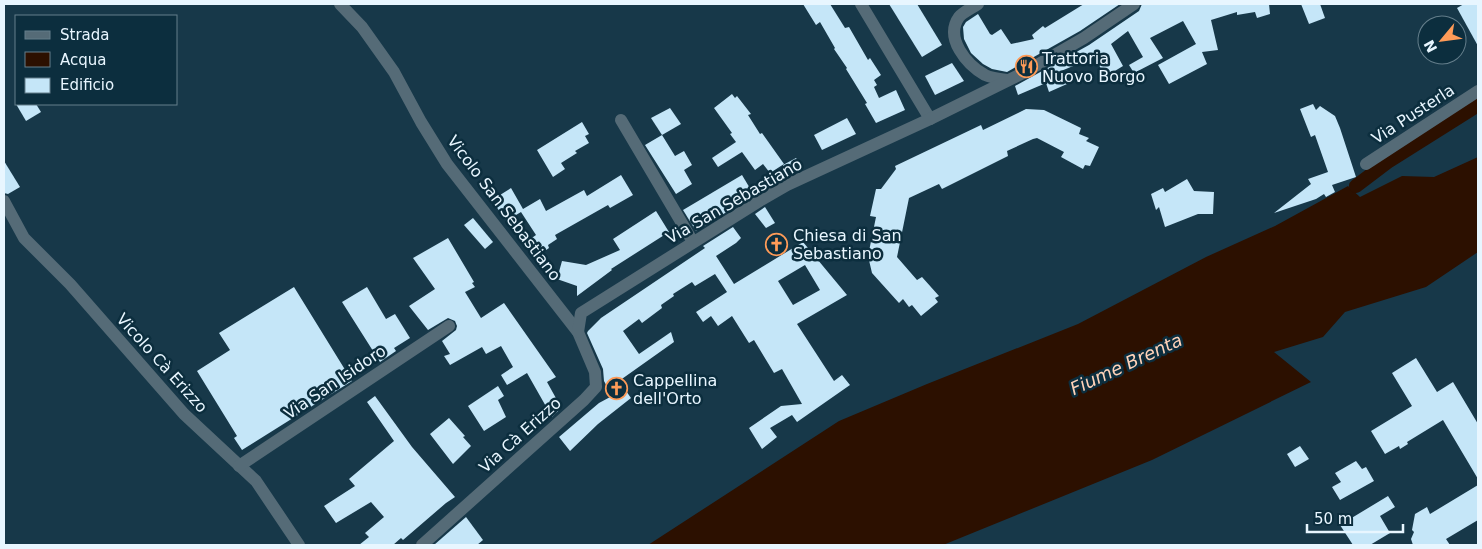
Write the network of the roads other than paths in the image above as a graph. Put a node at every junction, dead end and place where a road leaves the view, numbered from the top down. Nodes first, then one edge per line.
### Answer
1 (340, 4) edge
2 (861, 4) edge
3 (978, 4) edge
4 (1134, 4) edge
5 (1008, 80) junction
6 (1478, 92) edge
7 (930, 119) junction
8 (621, 120) dead end
9 (1366, 164) dead end
10 (4, 201) edge
11 (693, 242) junction
12 (449, 326) dead end
13 (578, 332) junction
14 (239, 466) junction
15 (299, 545) edge
16 (422, 545) edge

1 - 13 street, Vicolo San Sebastiano
2 - 7 street
3 - 5 street
4 - 5 street, Via San Sebastiano
5 - 7 street, Via San Sebastiano
6 - 9 street, Via Pusterla
7 - 11 street, Via San Sebastiano
8 - 11 street
10 - 14 street, Vicolo Cà Erizzo
11 - 13 street, Via San Sebastiano
12 - 14 street, Via San Isidoro
13 - 16 street, Via Cà Erizzo
14 - 15 street, Vicolo Cà Erizzo

